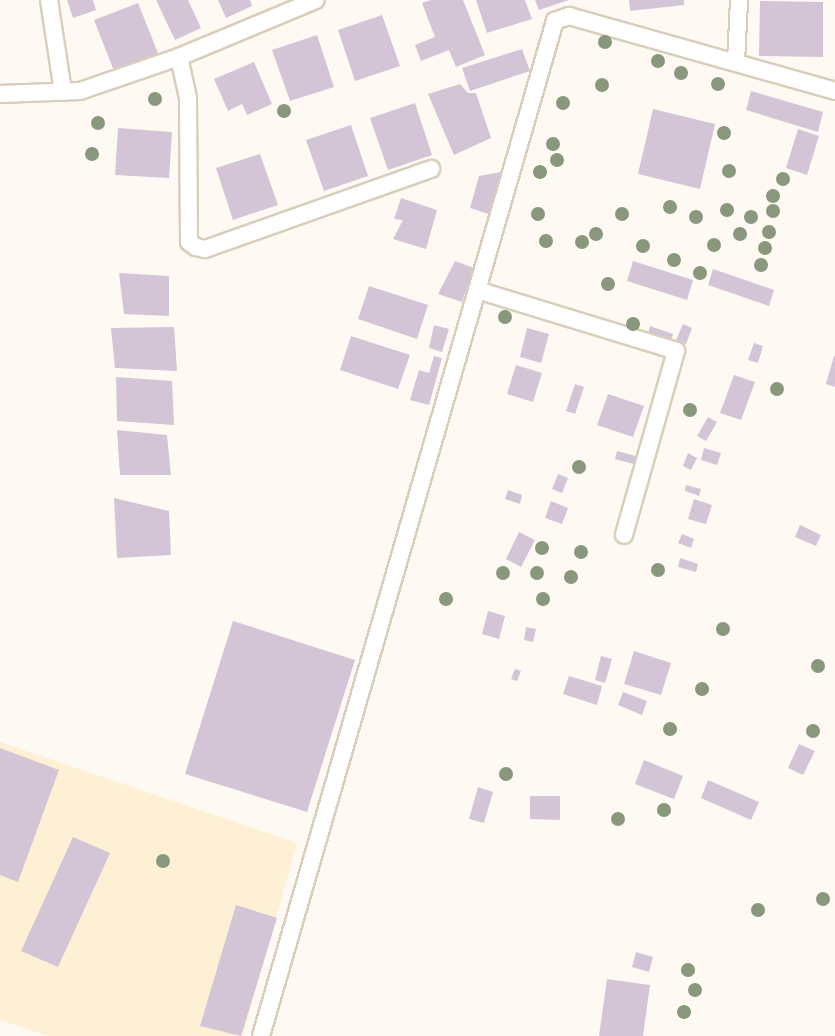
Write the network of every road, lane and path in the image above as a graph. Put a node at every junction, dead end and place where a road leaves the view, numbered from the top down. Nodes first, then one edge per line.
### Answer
1 (49, 0) edge
2 (316, 0) edge
3 (739, 0) edge
4 (179, 57) junction
5 (736, 62) junction
6 (835, 91) edge
7 (63, 92) junction
8 (0, 94) edge
9 (431, 169) dead end
10 (477, 290) junction
11 (624, 535) dead end
12 (261, 1036) edge

1 - 7 street
2 - 4 street
3 - 5 street
4 - 7 street
4 - 9 street
5 - 6 street
5 - 10 street
7 - 8 street
10 - 11 street
10 - 12 street

